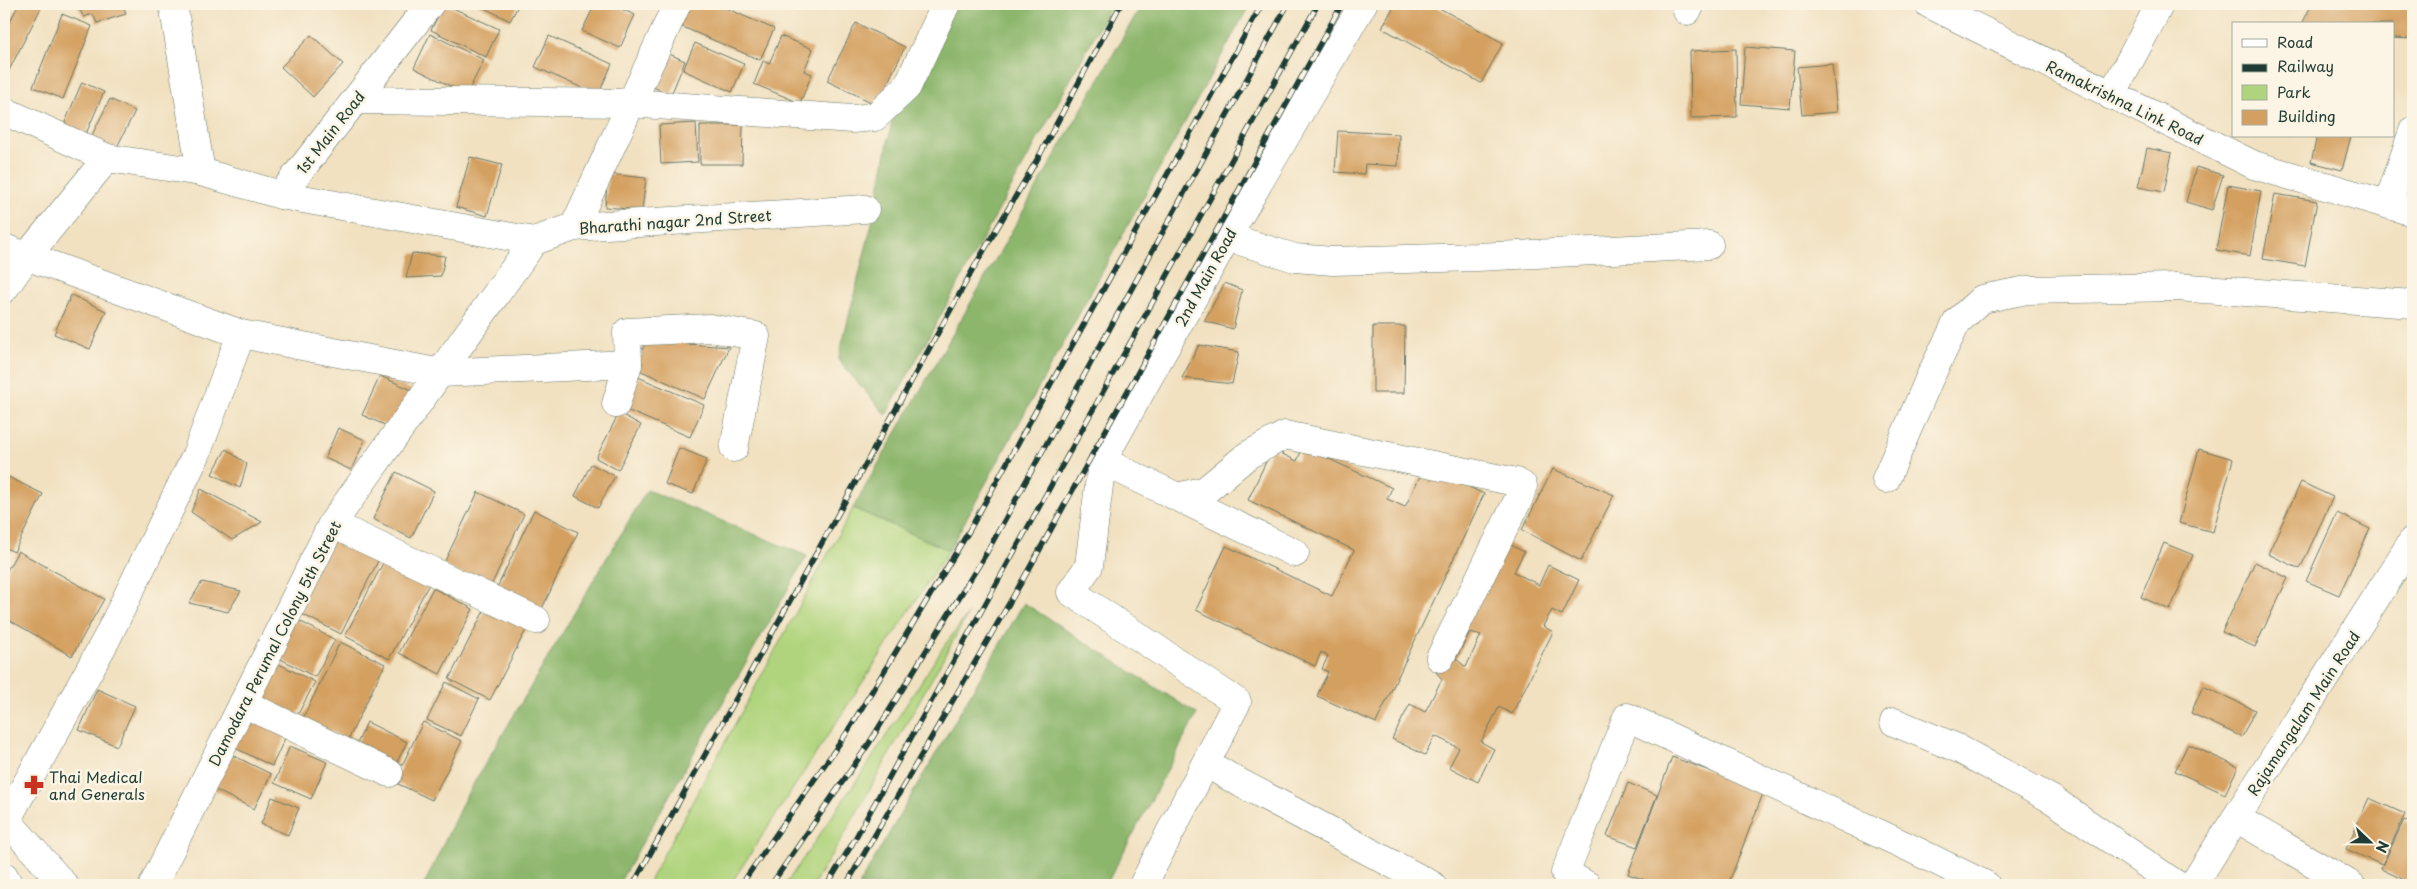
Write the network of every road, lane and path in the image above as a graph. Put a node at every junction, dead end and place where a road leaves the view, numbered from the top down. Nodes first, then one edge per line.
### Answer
1 (173, 4) edge
2 (430, 4) edge
3 (677, 4) edge
4 (946, 4) edge
5 (1363, 4) edge
6 (1929, 4) edge
7 (2160, 4) edge
8 (2111, 96) junction
9 (355, 100) junction
10 (629, 103) junction
11 (4, 111) edge
12 (2413, 132) edge
13 (107, 158) junction
14 (201, 172) junction
15 (281, 195) junction
16 (2401, 208) edge
17 (865, 209) dead end
18 (574, 227) junction
19 (1227, 237) junction
20 (534, 241) junction
21 (1709, 245) dead end
22 (15, 252) edge
23 (4, 289) edge
24 (2413, 304) edge
25 (242, 334) junction
26 (628, 364) junction
27 (441, 373) junction
28 (616, 404) dead end
29 (734, 448) dead end
30 (1102, 461) junction
31 (1886, 479) dead end
32 (1177, 497) junction
33 (332, 524) junction
34 (2413, 540) edge
35 (1295, 553) dead end
36 (536, 620) dead end
37 (1440, 658) dead end
38 (243, 703) junction
39 (1894, 722) dead end
40 (1206, 763) junction
41 (389, 773) dead end
42 (2236, 818) junction
43 (5, 819) edge
44 (4, 876) edge
45 (9, 885) edge
46 (64, 885) edge
47 (153, 885) edge
48 (1143, 885) edge
49 (1432, 885) edge
50 (1587, 885) edge
51 (1986, 885) edge
52 (2177, 885) edge
53 (2193, 885) edge
54 (2351, 885) edge

1 - 14 street
2 - 9 street, 1st Main Road
3 - 10 street
4 - 10 street
5 - 19 street, 2nd Main Road
6 - 8 street, Ramakrishna Link Road
7 - 8 street
8 - 16 street, Ramakrishna Link Road
9 - 10 street
9 - 15 street, 1st Main Road
10 - 18 street
11 - 13 street
12 - 16 street
13 - 14 street
13 - 22 street
14 - 15 street
15 - 20 street, Bharathi nagar 2nd Street
17 - 18 street, Bharathi nagar 2nd Street
18 - 20 street, Bharathi nagar 2nd Street
19 - 21 street
19 - 30 street, 2nd Main Road
20 - 27 street, Damodara Perumal Colony 5th Street
22 - 23 street
22 - 25 street
24 - 31 street
25 - 27 street
25 - 43 street
26 - 27 street
26 - 28 street
26 - 29 street
27 - 33 street, Damodara Perumal Colony 5th Street
30 - 32 street
30 - 40 street, 2nd Main Road
32 - 35 street
32 - 37 street
33 - 36 street
33 - 38 street, Damodara Perumal Colony 5th Street
34 - 42 street, Rajamangalam Main Road
38 - 41 street
38 - 47 street, Damodara Perumal Colony 5th Street
39 - 52 street
40 - 48 street
40 - 49 street
42 - 53 street, Rajamangalam Main Road
42 - 54 street
43 - 46 street
44 - 45 street
50 - 51 street

